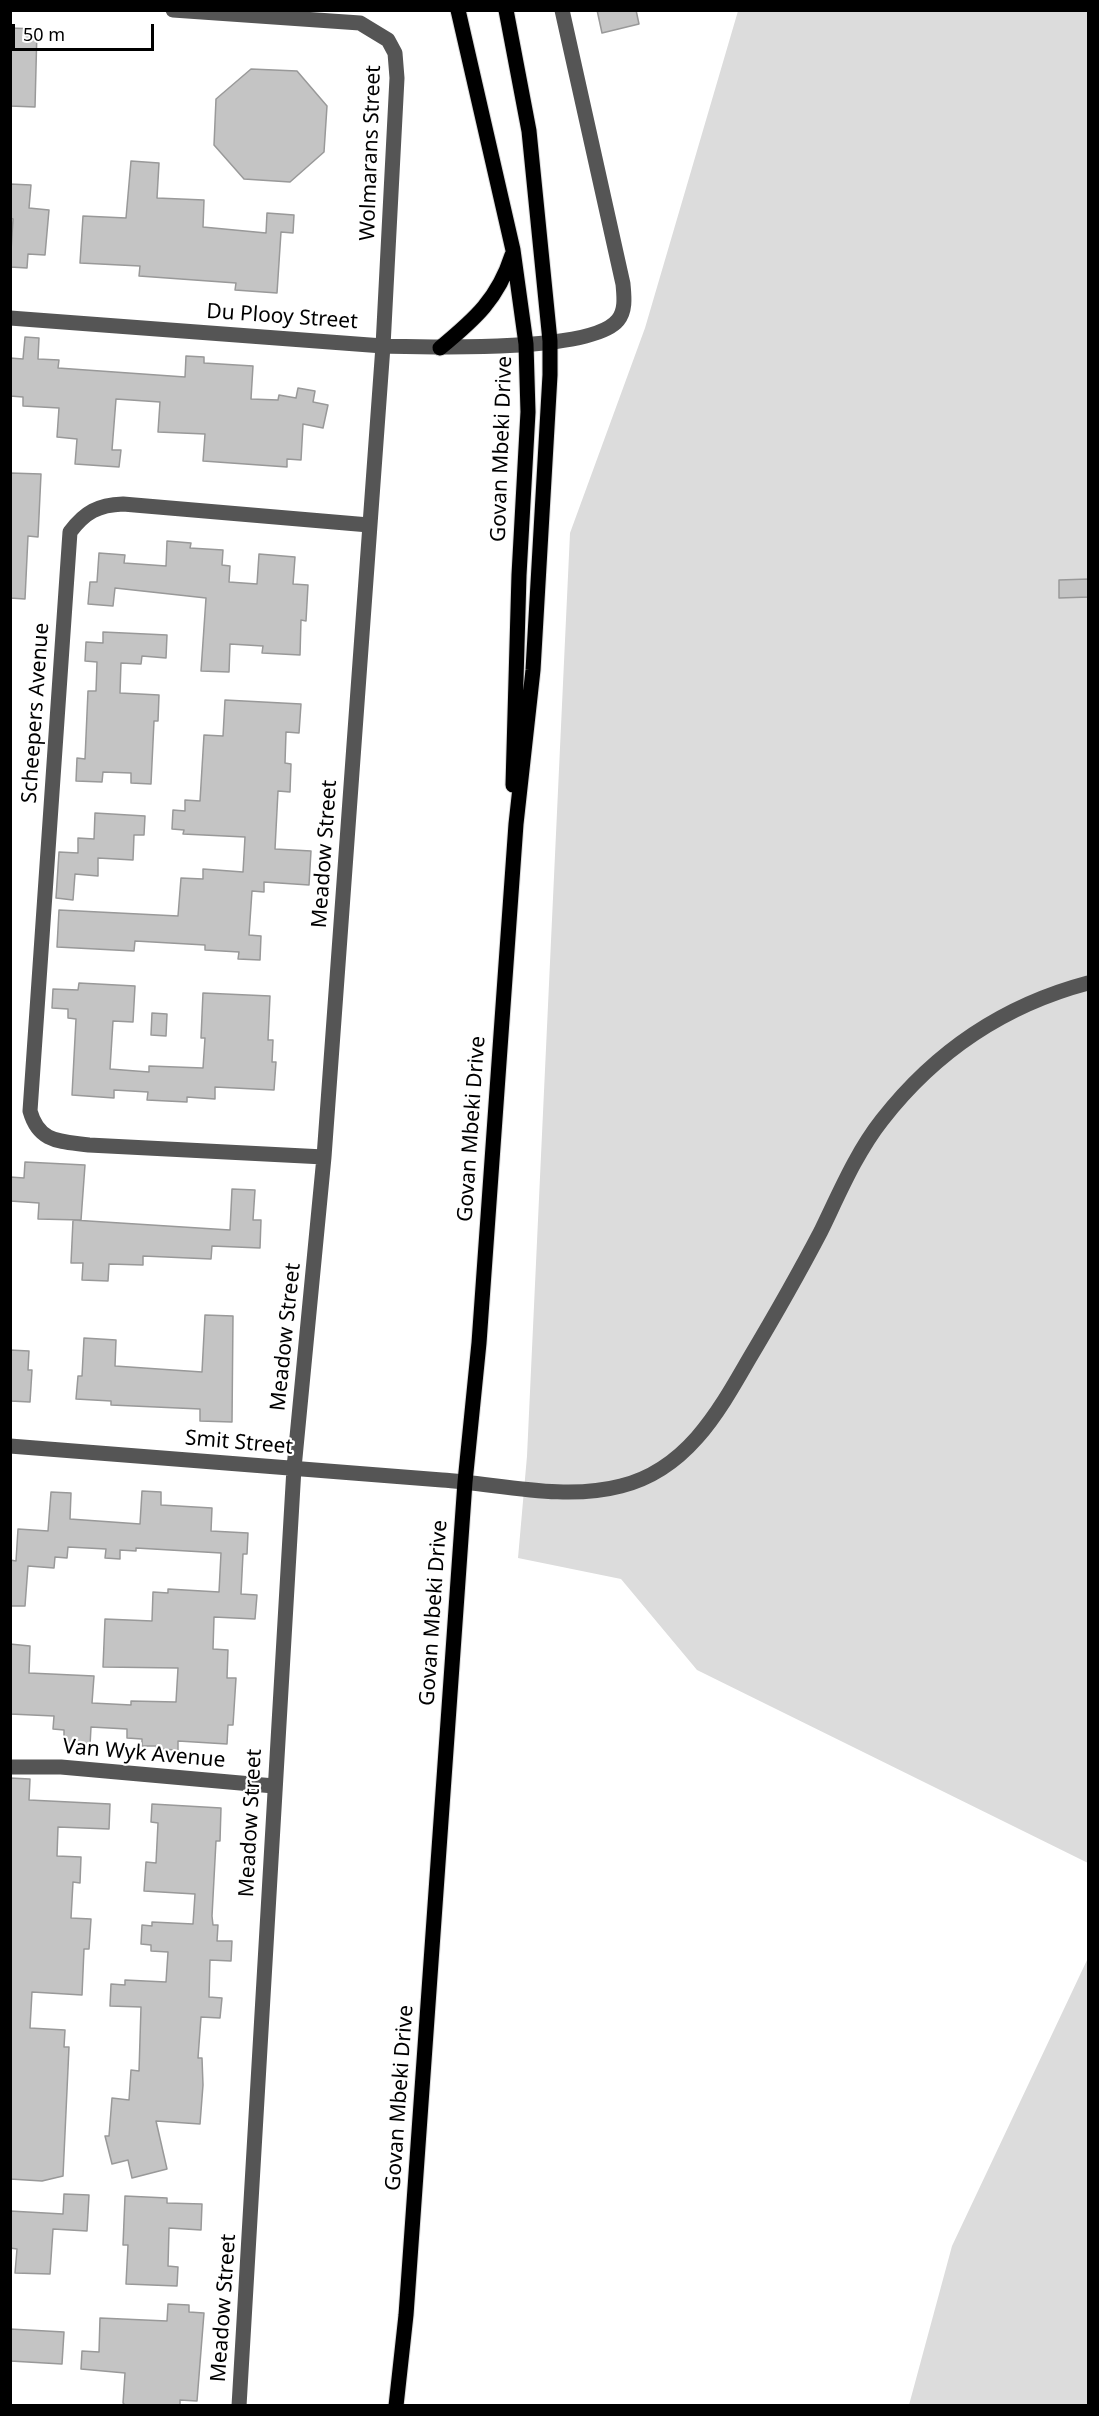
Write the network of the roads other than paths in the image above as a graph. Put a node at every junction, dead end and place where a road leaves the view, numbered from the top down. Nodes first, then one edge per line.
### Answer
1 (173, 10) edge
2 (458, 10) edge
3 (506, 10) edge
4 (562, 10) edge
5 (513, 250) junction
6 (10, 318) edge
7 (550, 341) junction
8 (526, 344) junction
9 (382, 346) junction
10 (440, 348) junction
11 (369, 525) junction
12 (516, 824) junction
13 (1089, 983) edge
14 (324, 1157) junction
15 (10, 1446) edge
16 (294, 1468) junction
17 (465, 1482) junction
18 (10, 1767) edge
19 (274, 1786) junction
20 (239, 2406) edge
21 (396, 2406) edge

1 - 9 street, Wolmarans Street
2 - 5 main road, Govan Mbeki Drive
3 - 7 main road, Govan Mbeki Drive
4 - 7 street, Du Plooy Street
5 - 8 main road, Govan Mbeki Drive
5 - 10 main road
6 - 9 street, Du Plooy Street
7 - 8 street, Du Plooy Street
7 - 12 main road, Govan Mbeki Drive
8 - 10 street, Du Plooy Street
8 - 12 main road, Govan Mbeki Drive
9 - 10 street, Du Plooy Street
9 - 11 street, Meadow Street
11 - 14 street, Meadow Street
11 - 14 street, Scheepers Avenue
12 - 17 main road, Govan Mbeki Drive
13 - 17 street, Smit Street
14 - 16 street, Meadow Street
15 - 16 street, Smit Street
16 - 17 street, Smit Street
16 - 19 street, Meadow Street
17 - 21 main road, Govan Mbeki Drive
18 - 19 street, Van Wyk Avenue
19 - 20 street, Meadow Street

